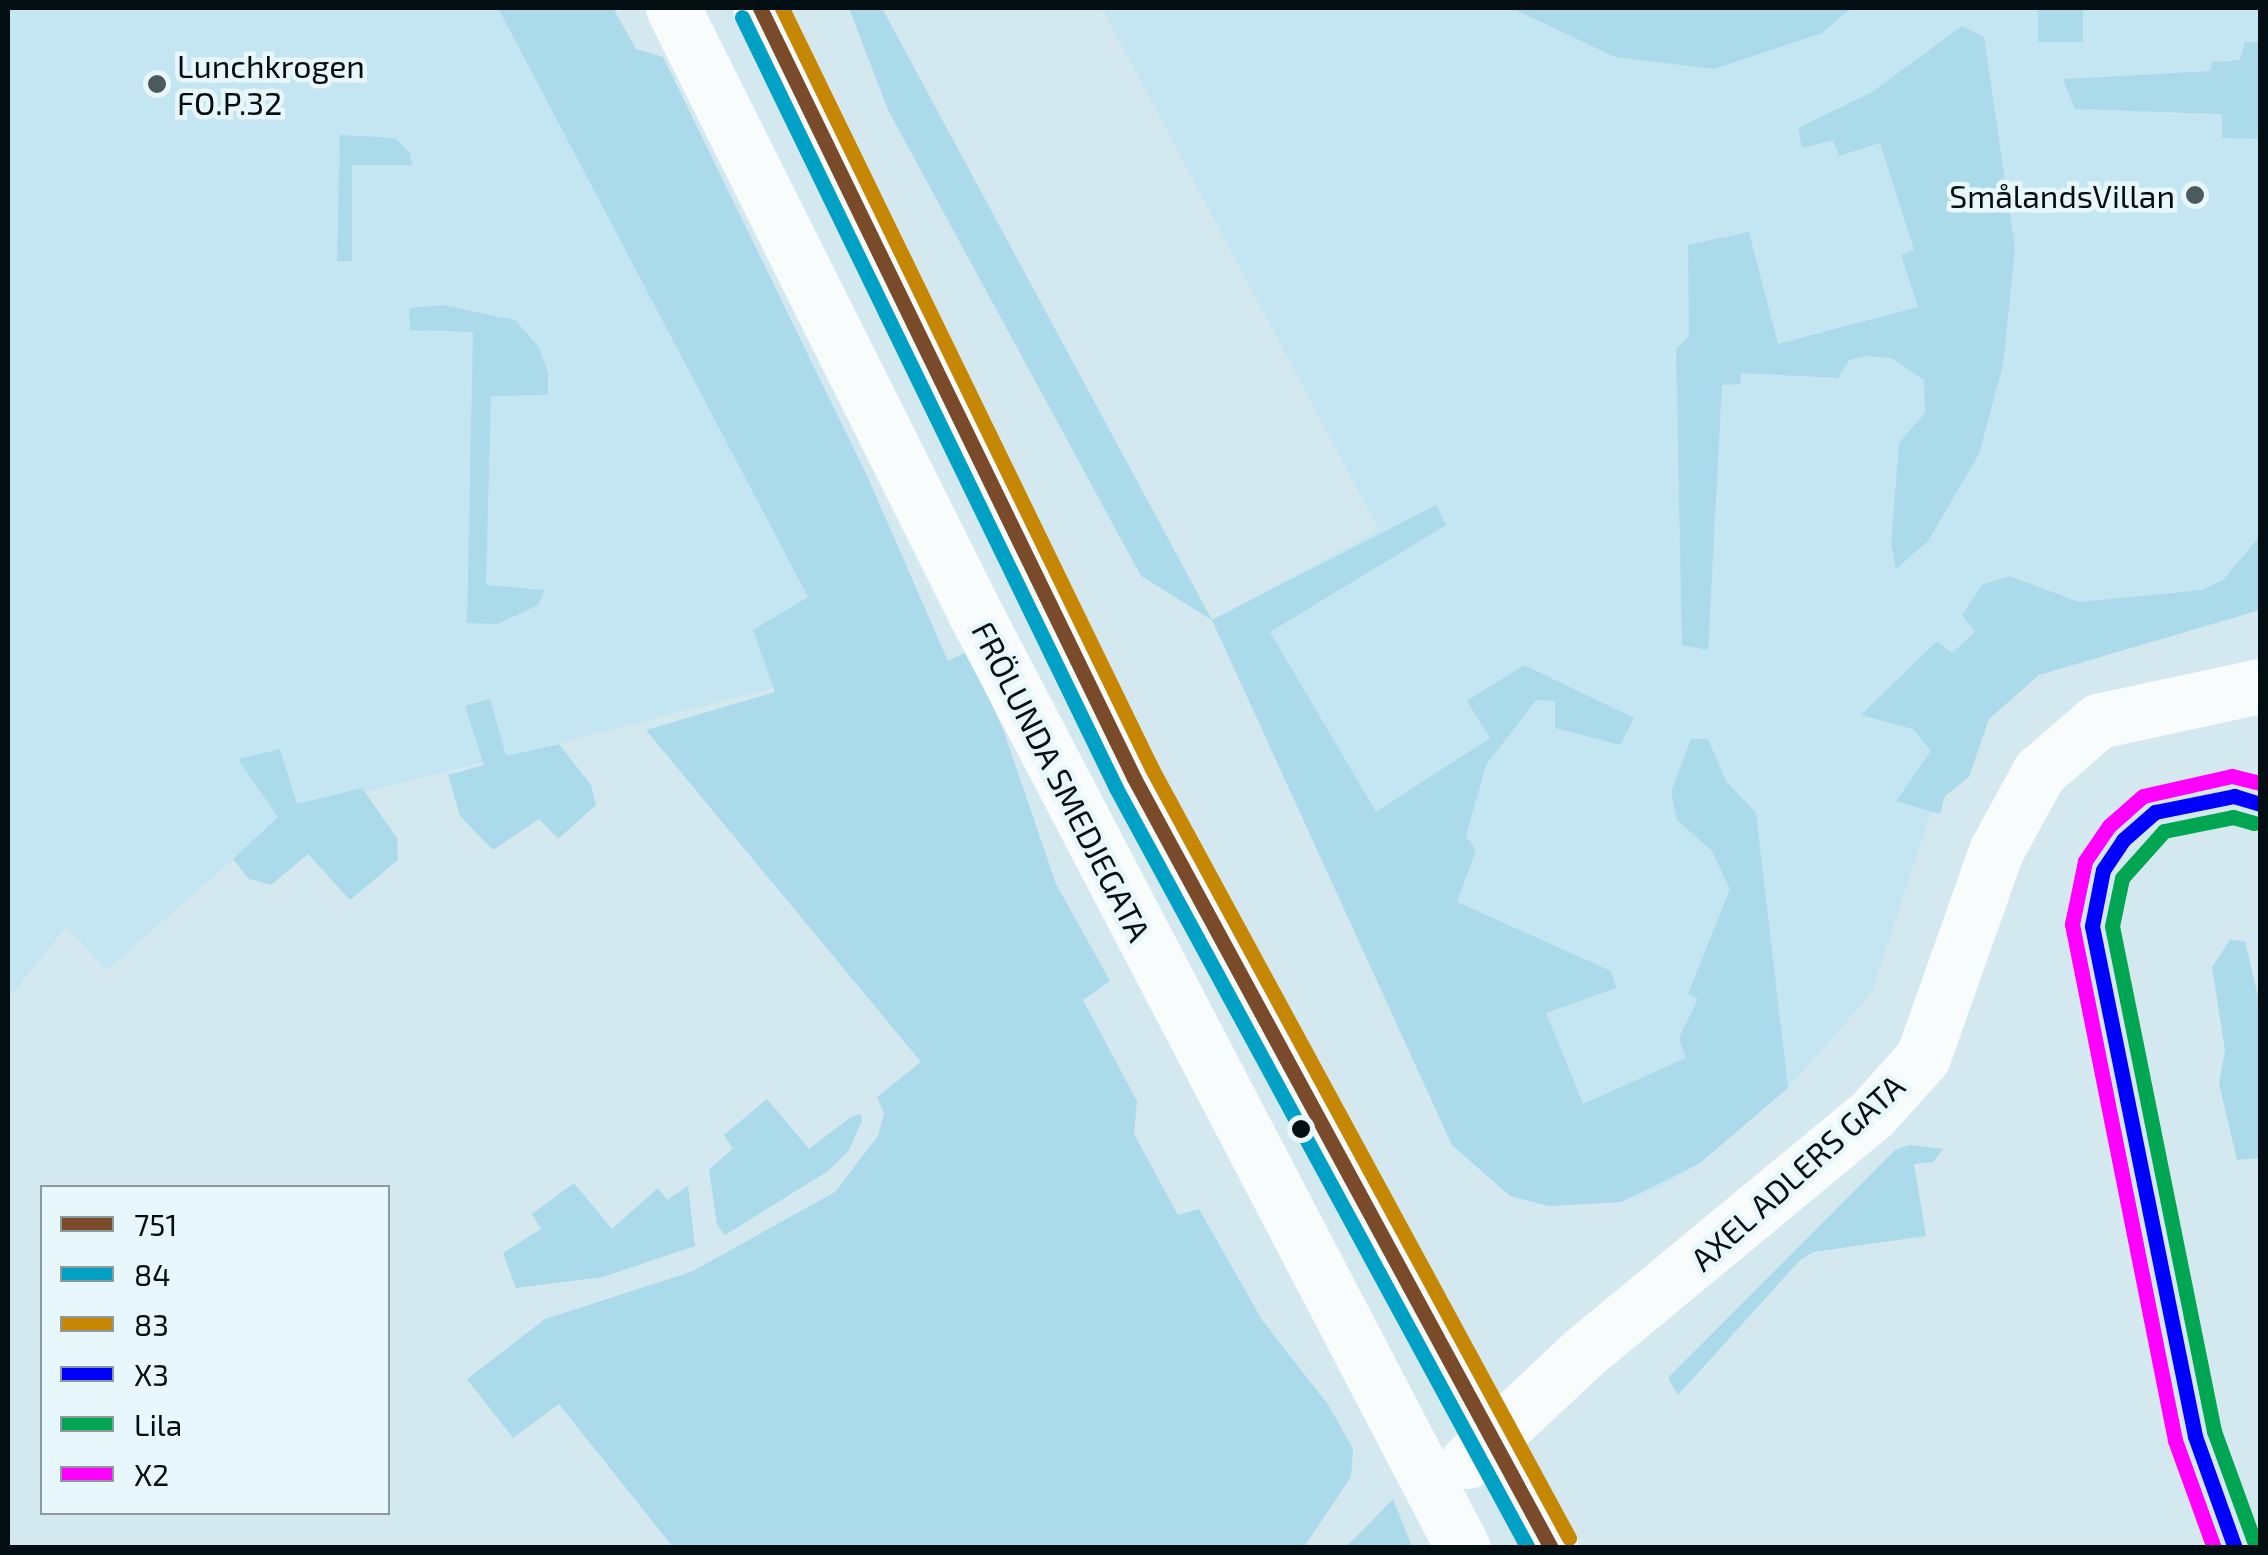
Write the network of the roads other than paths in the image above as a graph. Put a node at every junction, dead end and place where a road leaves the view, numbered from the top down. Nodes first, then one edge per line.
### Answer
1 (674, 8) edge
2 (760, 8) edge
3 (2260, 686) edge
4 (1494, 1438) junction
5 (1435, 1491) junction
6 (1463, 1548) edge
7 (1551, 1548) edge

1 - 5 street, FRÖLUNDA SMEDJEGATA
2 - 4 street, FRÖLUNDA SMEDJEGATA
3 - 4 street, AXEL ADLERS GATA
4 - 5 street, AXEL ADLERS GATA
4 - 7 street, FRÖLUNDA SMEDJEGATA
5 - 6 street, FRÖLUNDA SMEDJEGATA

